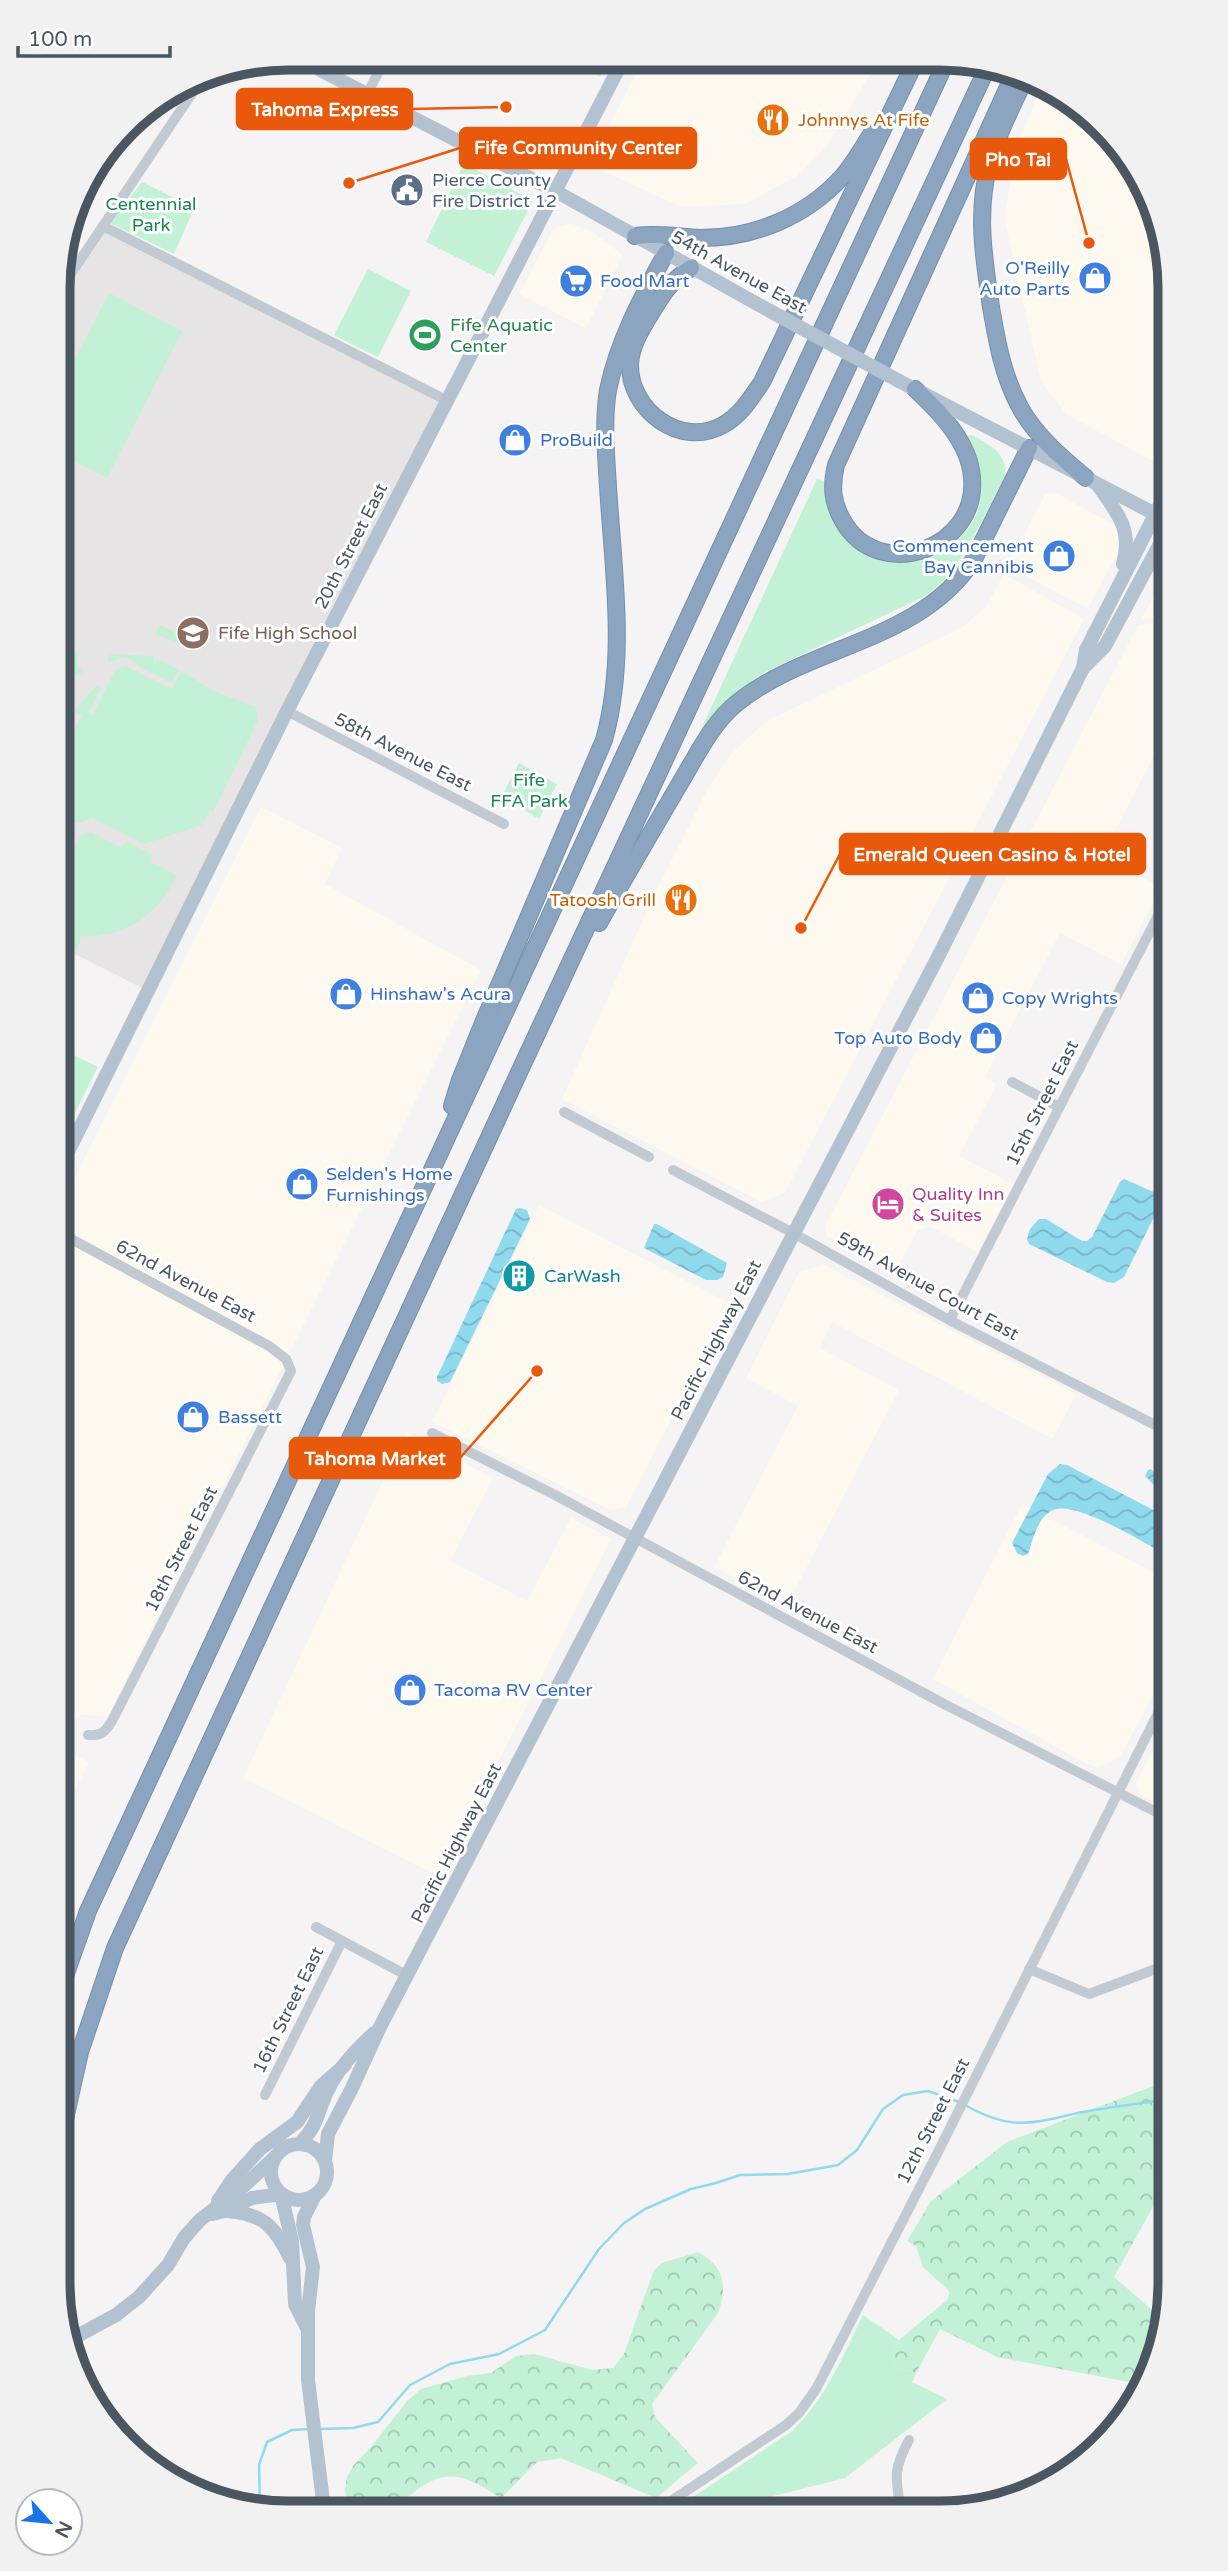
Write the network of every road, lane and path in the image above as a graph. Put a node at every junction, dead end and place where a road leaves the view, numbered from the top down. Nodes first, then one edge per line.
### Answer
1 (320, 70) edge
2 (380, 70) edge
3 (618, 70) edge
4 (911, 70) edge
5 (942, 70) edge
6 (984, 74) edge
7 (907, 78) junction
8 (1010, 82) edge
9 (1021, 86) edge
10 (193, 92) edge
11 (367, 94) junction
12 (557, 192) junction
13 (103, 226) junction
14 (635, 236) junction
15 (666, 253) junction
16 (691, 268) junction
17 (70, 275) edge
18 (915, 389) junction
19 (448, 401) junction
20 (1029, 448) junction
21 (1092, 481) junction
22 (1158, 515) edge
23 (1158, 519) edge
24 (1158, 547) edge
25 (1115, 591) junction
26 (1083, 668) junction
27 (287, 711) junction
28 (504, 824) dead end
29 (1158, 916) edge
30 (522, 1066) junction
31 (1012, 1082) dead end
32 (1059, 1107) junction
33 (565, 1112) dead end
34 (70, 1148) edge
35 (649, 1157) dead end
36 (436, 1158) junction
37 (673, 1170) dead end
38 (793, 1233) junction
39 (70, 1238) edge
40 (950, 1320) junction
41 (290, 1365) joint
42 (1158, 1426) edge
43 (432, 1433) dead end
44 (635, 1538) junction
45 (1158, 1712) edge
46 (88, 1735) dead end
47 (1117, 1792) junction
48 (1158, 1813) edge
49 (316, 1927) dead end
50 (342, 1941) junction
51 (70, 1962) edge
52 (1158, 1968) edge
53 (1029, 1969) junction
54 (408, 1976) junction
55 (380, 2027) junction
56 (345, 2065) junction
57 (265, 2095) dead end
58 (70, 2097) edge
59 (300, 2143) junction
60 (275, 2157) junction
61 (325, 2161) junction
62 (281, 2194) junction
63 (315, 2195) junction
64 (215, 2211) junction
65 (293, 2272) junction
66 (308, 2330) junction
67 (76, 2337) edge
68 (909, 2440) dead end
69 (323, 2501) edge
70 (671, 2501) edge
71 (899, 2501) edge

1 - 11 main road, 54th Avenue East
2 - 11 street
3 - 12 main road, 20th Street East
4 - 7 highway
5 - 36 highway
6 - 30 highway
7 - 14 highway
7 - 16 highway
8 - 18 highway
9 - 21 highway
10 - 13 street
11 - 12 main road, 54th Avenue East
12 - 14 main road, 54th Avenue East
12 - 19 main road, 20th Street East
13 - 17 street
13 - 19 street
14 - 15 main road, 54th Avenue East
15 - 16 main road, 54th Avenue East
15 - 36 highway
16 - 18 main road, 54th Avenue East, bridge
18 - 20 main road, 54th Avenue East
19 - 27 main road, 20th Street East
20 - 21 main road, 54th Avenue East
20 - 30 highway
21 - 22 main road, 54th Avenue East
21 - 25 main road
23 - 25 main road, Pacific Highway East
24 - 26 main road, Pacific Highway East
25 - 26 main road, Pacific Highway East
26 - 38 main road, Pacific Highway East
27 - 28 street, 58th Avenue East
27 - 34 main road, 20th Street East
29 - 32 street, 15th Street East
30 - 58 highway
31 - 32 street
32 - 40 street, 15th Street East
33 - 35 street
36 - 51 highway
37 - 38 street, 59th Avenue Court East
38 - 40 street, 59th Avenue Court East
38 - 44 main road, Pacific Highway East
39 - 41 street, 62nd Avenue East
40 - 42 street, 59th Avenue Court East
41 - 46 street, 18th Street East
43 - 44 street, 62nd Avenue East
44 - 47 street, 62nd Avenue East
44 - 54 main road, Pacific Highway East
45 - 47 street, 12th Street East
47 - 48 street, 62nd Avenue East
47 - 53 street, 12th Street East
49 - 50 street
50 - 54 street
50 - 57 street, 16th Street East
52 - 53 street
53 - 70 street, 12th Street East
54 - 55 main road, Pacific Highway East
55 - 56 main road, Pacific Highway East
55 - 61 main road, Pacific Highway East
56 - 59 main road, Pacific Highway East
56 - 64 main road
59 - 60 main road
59 - 61 main road
60 - 62 main road
60 - 64 main road
61 - 63 main road
62 - 63 main road
62 - 64 main road
62 - 65 main road
63 - 66 main road
64 - 65 main road
64 - 67 main road
65 - 66 main road
66 - 69 main road
68 - 71 street

